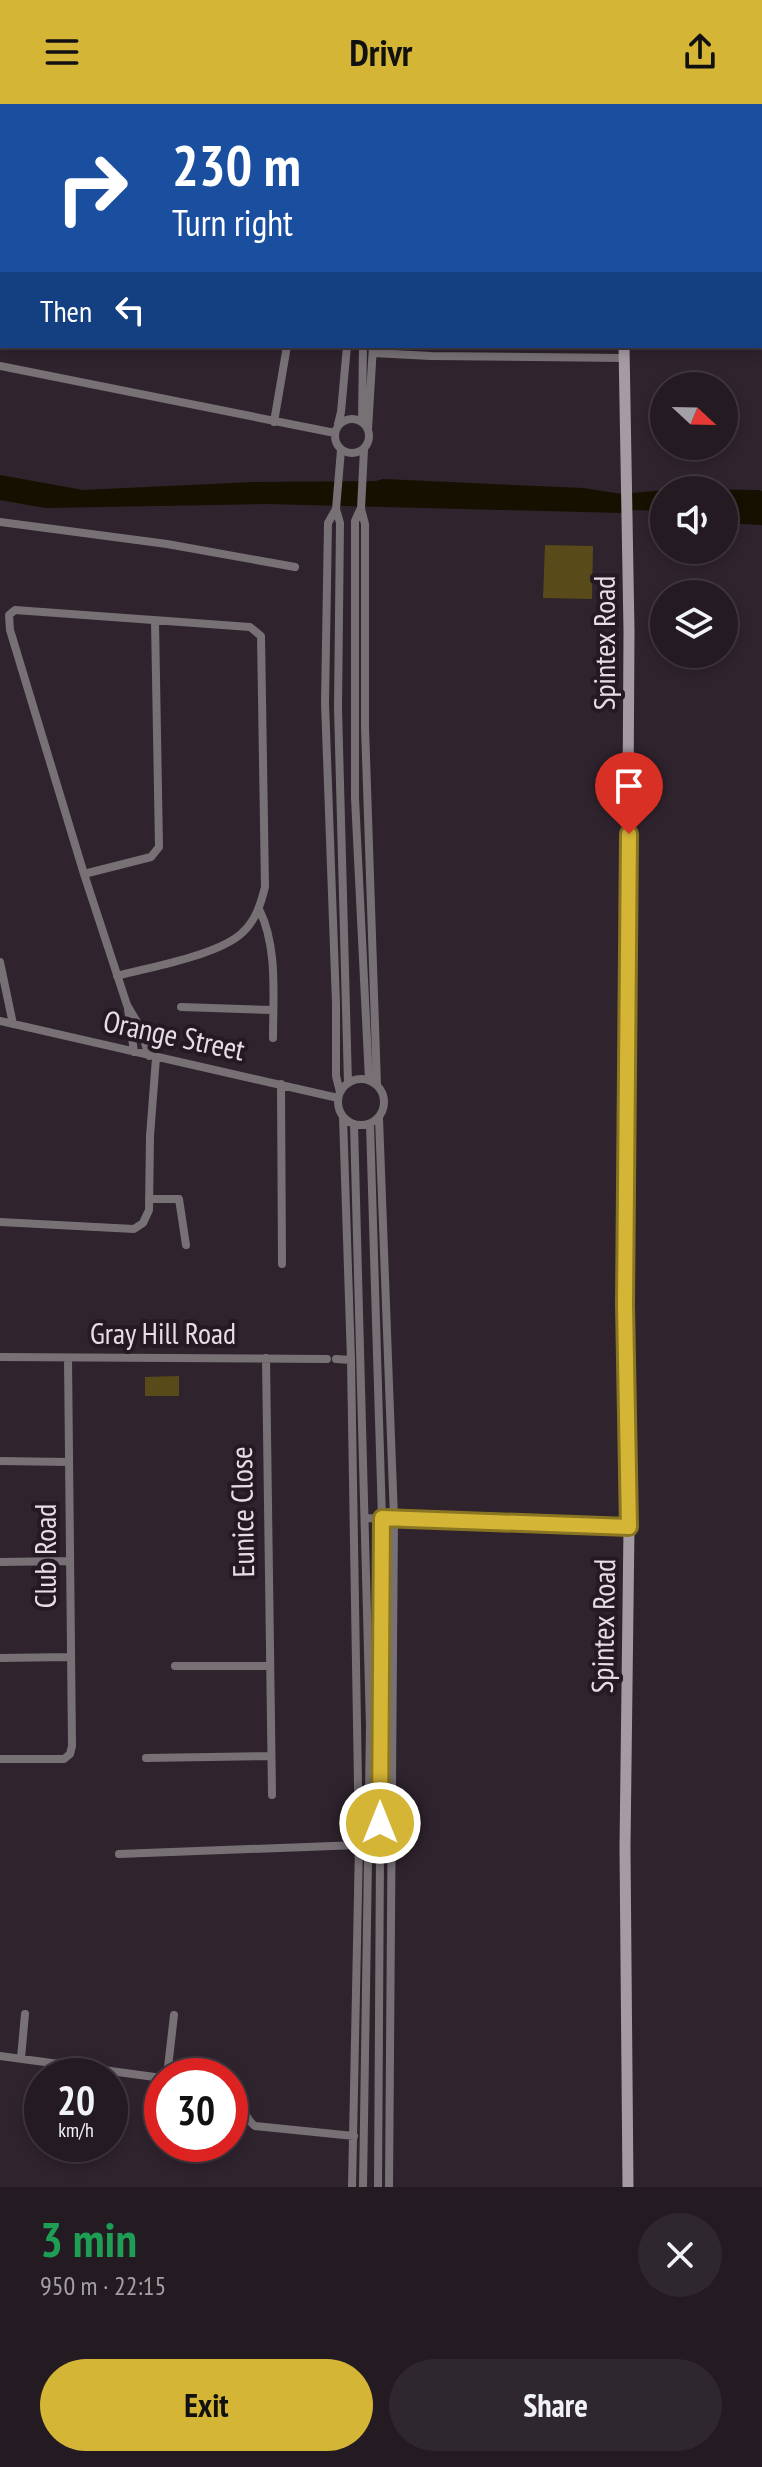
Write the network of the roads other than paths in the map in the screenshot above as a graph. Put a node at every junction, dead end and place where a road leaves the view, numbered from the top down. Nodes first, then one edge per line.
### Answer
1 (287, 348) edge
2 (347, 348) edge
3 (363, 348) edge
4 (373, 349) edge
5 (624, 352) edge
6 (0, 366) edge
7 (274, 422) junction
8 (362, 422) junction
9 (336, 430) junction
10 (368, 430) junction
11 (364, 449) junction
12 (341, 450) junction
13 (336, 509) junction
14 (0, 522) edge
15 (295, 567) dead end
16 (155, 621) junction
17 (84, 874) junction
18 (259, 909) junction
19 (0, 962) edge
20 (117, 976) junction
21 (127, 1005) junction
22 (181, 1007) dead end
23 (273, 1010) junction
24 (0, 1021) edge
25 (13, 1024) junction
26 (273, 1038) dead end
27 (134, 1052) junction
28 (153, 1057) junction
29 (373, 1082) junction
30 (348, 1083) junction
31 (281, 1084) junction
32 (339, 1095) junction
33 (343, 1117) junction
34 (379, 1118) junction
35 (354, 1124) junction
36 (370, 1124) junction
37 (149, 1199) junction
38 (0, 1222) edge
39 (186, 1245) dead end
40 (282, 1264) dead end
41 (0, 1357) edge
42 (68, 1358) junction
43 (266, 1358) junction
44 (351, 1360) junction
45 (0, 1461) edge
46 (69, 1462) junction
47 (366, 1518) junction
48 (382, 1518) junction
49 (394, 1518) junction
50 (629, 1527) junction
51 (70, 1561) junction
52 (0, 1562) edge
53 (70, 1657) junction
54 (0, 1658) edge
55 (175, 1666) dead end
56 (269, 1666) junction
57 (271, 1756) junction
58 (146, 1758) dead end
59 (0, 1759) edge
60 (272, 1795) dead end
61 (359, 1845) junction
62 (119, 1854) dead end
63 (25, 2014) dead end
64 (174, 2015) dead end
65 (0, 2056) edge
66 (21, 2058) junction
67 (167, 2058) edge
68 (144, 2074) edge
69 (248, 2122) edge
70 (354, 2136) junction
71 (352, 2187) edge
72 (363, 2187) edge
73 (378, 2187) edge
74 (389, 2187) edge
75 (628, 2187) edge

1 - 7 street
2 - 9 street
3 - 8 street
4 - 5 street
4 - 10 street
5 - 50 main road, Spintex Road
6 - 7 street
7 - 9 street
8 - 9 street
8 - 10 street
9 - 12 street
10 - 11 street
11 - 12 street
11 - 29 street
12 - 13 street
13 - 30 street
13 - 32 street
14 - 15 street
16 - 17 street
16 - 17 street
16 - 18 street
17 - 20 street
18 - 20 street
18 - 23 street
19 - 25 street
20 - 21 street
21 - 27 street
21 - 28 street
22 - 23 street
23 - 26 street
24 - 25 street, Orange Street
25 - 27 street, Orange Street
27 - 28 street, Orange Street
28 - 31 street, Orange Street
28 - 37 street
29 - 30 street
29 - 34 street
30 - 32 street
31 - 32 street, Orange Street
31 - 40 street
32 - 33 street
33 - 35 street
33 - 44 street
34 - 36 street
34 - 49 street
35 - 36 street
35 - 47 street
36 - 48 street
37 - 38 street
37 - 39 street
41 - 42 street, Gray Hill Road
42 - 43 street, Gray Hill Road
42 - 46 street, Club Road
43 - 44 street, Gray Hill Road
43 - 56 street, Eunice Close
44 - 61 street
45 - 46 street
46 - 51 street, Club Road
47 - 48 street
47 - 72 street
48 - 49 street
48 - 73 street
49 - 50 street
49 - 74 street
50 - 75 main road, Spintex Road
51 - 52 street
51 - 53 street, Club Road
53 - 54 street
53 - 59 street, Club Road
55 - 56 street
56 - 57 street, Eunice Close
57 - 58 street
57 - 60 street, Eunice Close
61 - 62 street
61 - 70 street
63 - 66 street
64 - 67 street
65 - 66 street
66 - 68 street
69 - 70 street
70 - 71 street

